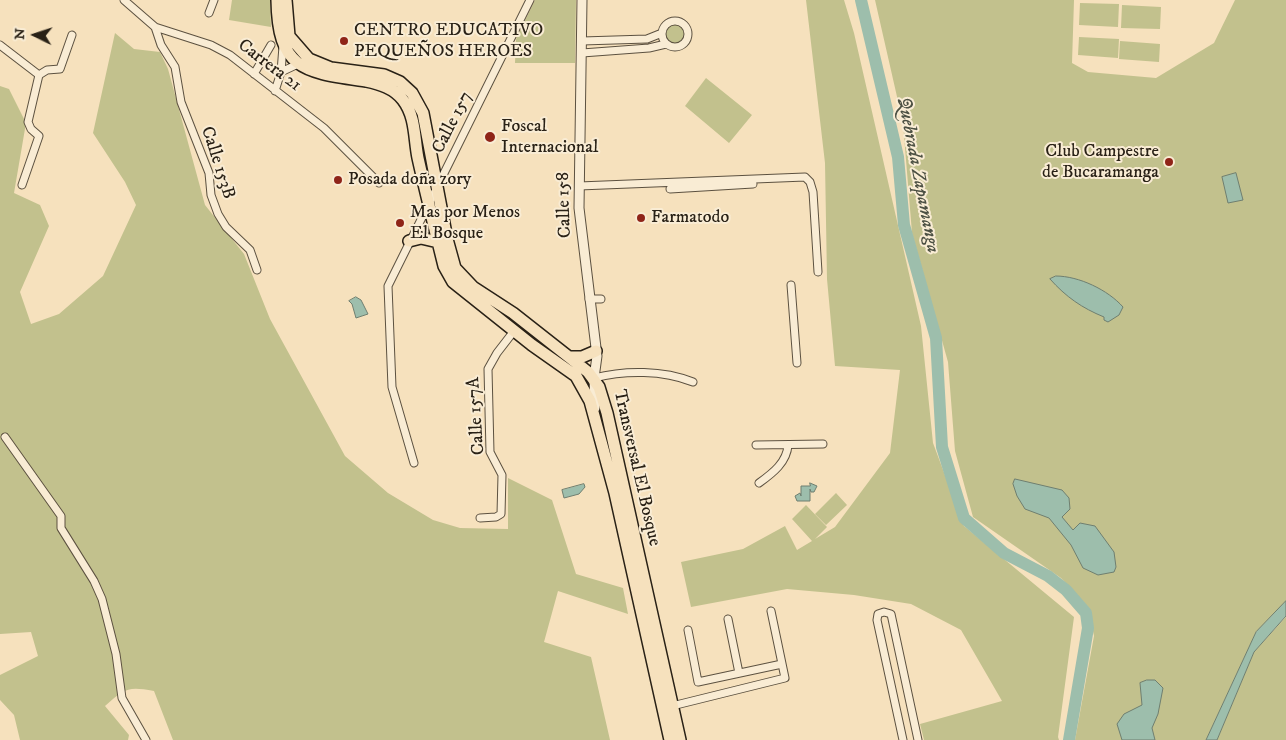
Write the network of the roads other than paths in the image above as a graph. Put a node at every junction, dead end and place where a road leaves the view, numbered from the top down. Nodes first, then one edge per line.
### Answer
1 (124, 0) edge
2 (214, 0) edge
3 (277, 0) edge
4 (286, 0) edge
5 (530, 0) edge
6 (582, 0) edge
7 (208, 13) dead end
8 (155, 28) junction
9 (662, 33) junction
10 (72, 35) dead end
11 (582, 41) junction
12 (666, 44) junction
13 (0, 45) edge
14 (271, 45) dead end
15 (283, 46) junction
16 (582, 53) junction
17 (298, 64) junction
18 (281, 72) junction
19 (254, 74) junction
20 (39, 75) junction
21 (275, 91) junction
22 (379, 183) dead end
23 (754, 184) junction
24 (22, 185) dead end
25 (579, 186) junction
26 (436, 187) junction
27 (670, 189) dead end
28 (429, 201) junction
29 (409, 241) junction
30 (438, 242) junction
31 (257, 270) dead end
32 (818, 272) dead end
33 (791, 285) dead end
34 (589, 299) junction
35 (602, 299) dead end
36 (514, 331) junction
37 (596, 351) junction
38 (567, 356) junction
39 (797, 363) dead end
40 (576, 376) junction
41 (594, 378) junction
42 (693, 382) dead end
43 (596, 417) junction
44 (5, 437) dead end
45 (788, 444) junction
46 (823, 444) dead end
47 (756, 445) dead end
48 (414, 463) dead end
49 (759, 483) dead end
50 (480, 518) dead end
51 (771, 611) dead end
52 (728, 619) dead end
53 (688, 630) dead end
54 (782, 664) junction
55 (740, 673) junction
56 (672, 706) junction
57 (146, 740) edge
58 (670, 740) edge
59 (680, 740) edge
60 (903, 740) edge
61 (918, 740) edge

1 - 8 street, Carrera 21
2 - 7 street
3 - 15 main road, Transversal El Bosque
4 - 26 main road, Transversal El Bosque
5 - 26 street, Calle 157
6 - 11 street, Calle 158
8 - 19 street, Carrera 21
8 - 31 street, Calle 153B
9 - 11 street
9 - 12 street
9 - 12 street
10 - 20 street
11 - 16 street, Calle 158
12 - 16 street
13 - 20 street
14 - 19 street
15 - 17 main road, Transversal El Bosque
15 - 18 street
16 - 25 street, Calle 158
17 - 18 street
17 - 28 main road, Transversal El Bosque
18 - 21 street
19 - 21 street, Carrera 21
20 - 24 street
21 - 22 street, Carrera 21
23 - 25 street
23 - 27 street
23 - 32 street
25 - 34 street, Calle 158
26 - 28 street, Calle 157
26 - 38 main road, Transversal El Bosque
28 - 29 street, Calle 157
28 - 30 main road, Transversal El Bosque
29 - 30 main road
29 - 48 street, Calle 157
30 - 36 main road, Transversal El Bosque
33 - 39 street
34 - 35 street
34 - 37 street, Calle 158
36 - 40 main road, Transversal El Bosque
36 - 50 street, Calle 157A
37 - 38 main road
37 - 41 street, Calle 158
38 - 41 main road, Transversal El Bosque
40 - 41 street
40 - 43 main road, Transversal El Bosque
41 - 42 street
41 - 43 street, Calle 158
41 - 56 main road, Transversal El Bosque
43 - 58 main road, Transversal El Bosque
44 - 57 street
45 - 46 street
45 - 47 street
45 - 49 street
51 - 54 street
52 - 55 street
53 - 55 street
54 - 55 street
54 - 56 street
56 - 59 main road, Transversal El Bosque
60 - 61 street

